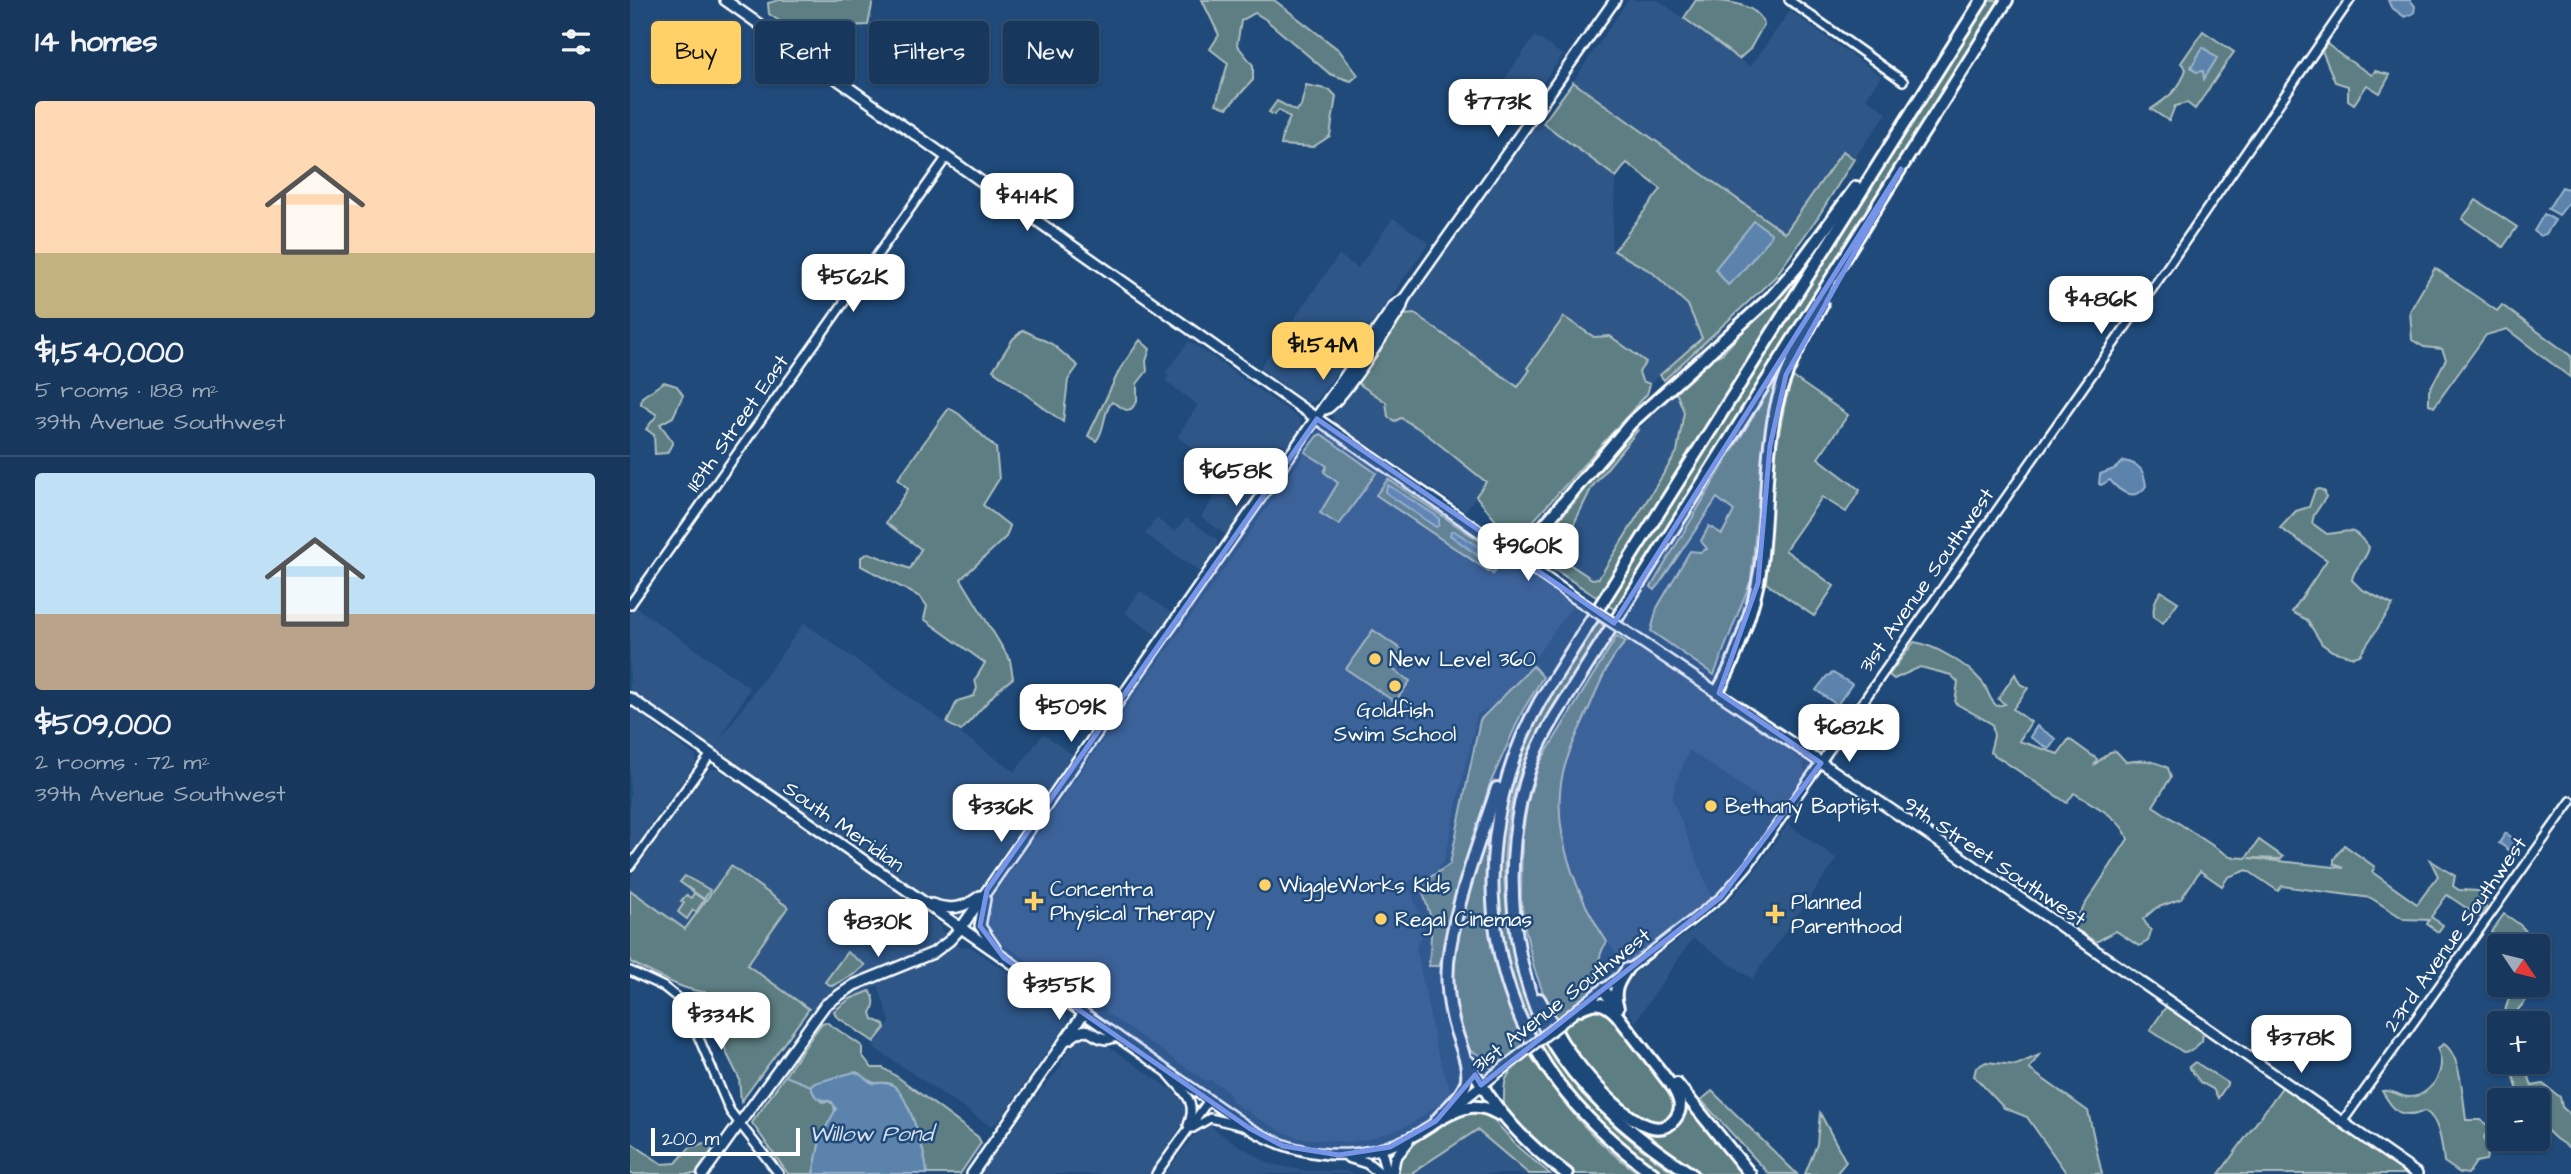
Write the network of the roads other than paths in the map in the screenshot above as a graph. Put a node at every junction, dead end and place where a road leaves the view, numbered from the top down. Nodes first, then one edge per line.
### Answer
1 (725, 0) edge
2 (1615, 0) edge
3 (1788, 0) edge
4 (1982, 0) edge
5 (2007, 0) edge
6 (2350, 0) edge
7 (1903, 81) dead end
8 (1928, 85) junction
9 (946, 158) junction
10 (1901, 169) junction
11 (1317, 419) junction
12 (1517, 557) junction
13 (630, 605) edge
14 (1717, 692) junction
15 (630, 698) edge
16 (1540, 701) junction
17 (710, 754) junction
18 (1821, 762) junction
19 (2571, 802) edge
20 (630, 866) edge
21 (987, 890) junction
22 (919, 899) junction
23 (961, 928) junction
24 (1004, 958) junction
25 (1627, 969) junction
26 (630, 971) edge
27 (1526, 974) junction
28 (1603, 989) junction
29 (1579, 1009) junction
30 (1084, 1013) junction
31 (1625, 1019) junction
32 (1117, 1036) junction
33 (1460, 1044) junction
34 (1059, 1047) junction
35 (1164, 1069) junction
36 (1481, 1085) junction
37 (1209, 1100) junction
38 (1436, 1121) junction
39 (2343, 1121) junction
40 (738, 1124) junction
41 (1510, 1124) junction
42 (1249, 1128) junction
43 (1417, 1134) junction
44 (1184, 1135) junction
45 (1381, 1150) junction
46 (1339, 1156) junction
47 (703, 1174) edge
48 (779, 1174) edge
49 (972, 1174) edge
50 (1156, 1174) edge
51 (1381, 1174) edge
52 (1390, 1174) edge
53 (1567, 1174) edge
54 (1654, 1174) edge
55 (1691, 1174) edge
56 (1750, 1174) edge
57 (2417, 1174) edge

1 - 9 main road, 9th Street Southwest
2 - 11 main road
3 - 7 street
4 - 8 highway
5 - 10 highway
6 - 18 street, 31st Avenue Southwest
8 - 12 highway
8 - 16 highway
9 - 11 main road, 9th Street Southwest
9 - 13 street, 118th Street East
10 - 14 highway
10 - 27 highway
11 - 12 main road, 9th Street Southwest
11 - 21 main road
12 - 14 main road, 9th Street Southwest, bridge
14 - 18 main road, 9th Street Southwest
15 - 17 main road, South Meridian
16 - 33 highway
16 - 54 highway
17 - 20 street
17 - 22 main road, South Meridian
18 - 25 street, 31st Avenue Southwest
18 - 39 main road, 9th Street Southwest
19 - 39 street, 23rd Avenue Southwest
21 - 22 main road
21 - 23 main road
21 - 24 main road
22 - 23 main road, South Meridian
23 - 24 main road, South Meridian
23 - 40 main road
24 - 30 main road, South Meridian
25 - 28 street, 31st Avenue Southwest
25 - 31 highway
26 - 40 street
27 - 29 highway
27 - 55 highway
28 - 29 main road, 31st Avenue Southwest
28 - 31 highway
29 - 36 main road, 31st Avenue Southwest, bridge
30 - 32 main road, South Meridian
30 - 34 main road
31 - 56 highway
32 - 34 main road
32 - 35 main road, South Meridian
33 - 36 highway
33 - 38 highway
34 - 49 main road
35 - 37 main road, South Meridian
35 - 44 street
36 - 38 main road, 31st Avenue Southwest
36 - 41 highway
37 - 42 main road, South Meridian
37 - 44 street
38 - 41 highway
38 - 43 main road, 31st Avenue Southwest
39 - 57 main road, 9th Street Southwest
40 - 47 main road
40 - 48 street
41 - 53 highway
42 - 44 street
42 - 46 main road, South Meridian
43 - 45 main road, 31st Avenue Southwest
43 - 52 main road
44 - 50 street
45 - 46 main road, South Meridian
45 - 52 main road
46 - 51 main road

